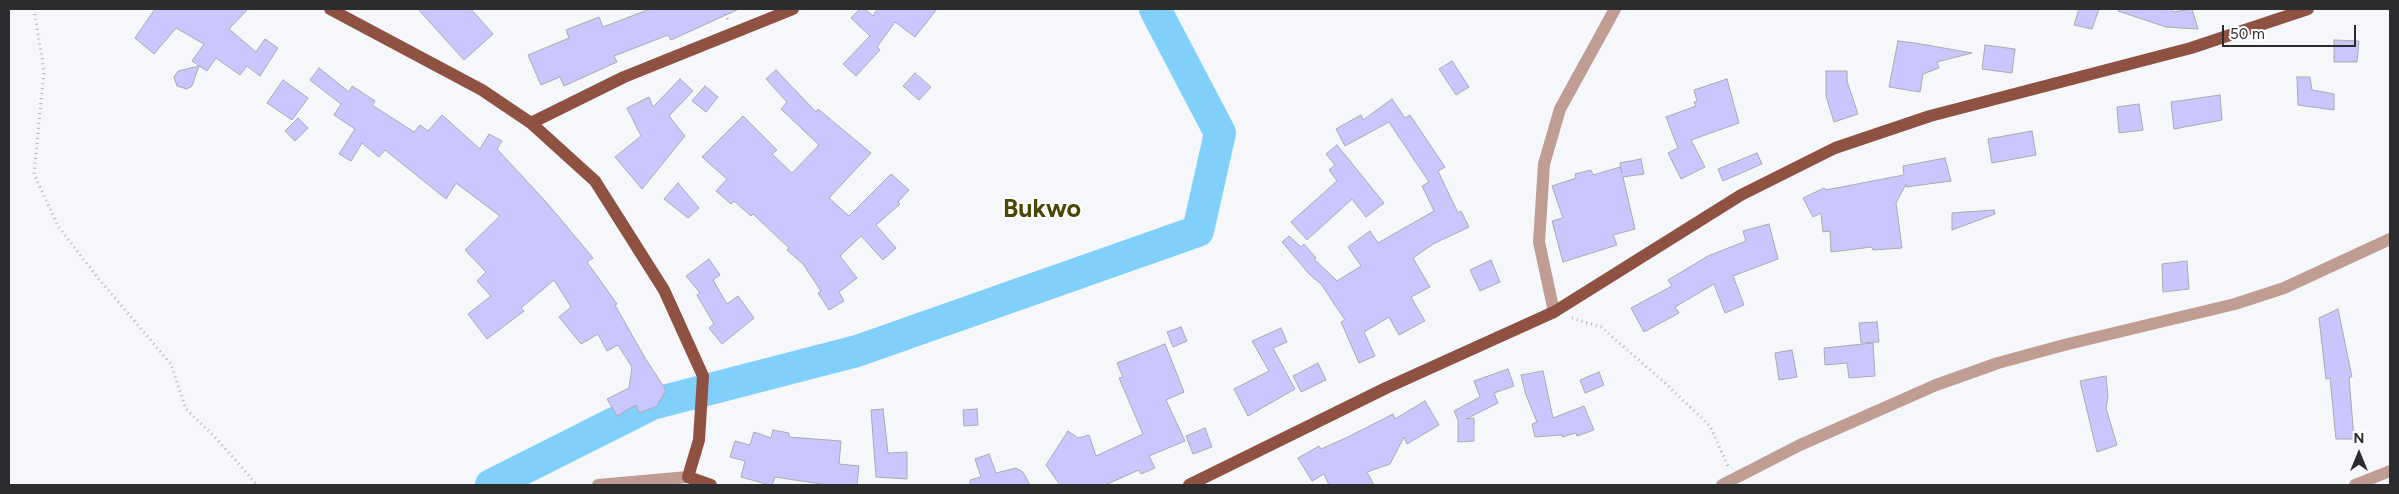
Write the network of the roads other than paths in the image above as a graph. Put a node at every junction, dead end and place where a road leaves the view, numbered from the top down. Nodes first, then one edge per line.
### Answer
1 (330, 9) edge
2 (793, 9) edge
3 (1615, 9) edge
4 (2308, 9) edge
5 (531, 123) junction
6 (2390, 239) edge
7 (1554, 312) junction
8 (2390, 471) edge
9 (688, 477) junction
10 (598, 485) edge
11 (711, 485) edge
12 (1189, 485) edge
13 (1722, 485) edge
14 (2355, 485) edge

1 - 5 main road
2 - 5 main road
3 - 7 street
4 - 7 main road
5 - 9 main road
6 - 13 street
7 - 12 main road
8 - 14 street
9 - 10 street
9 - 11 main road

